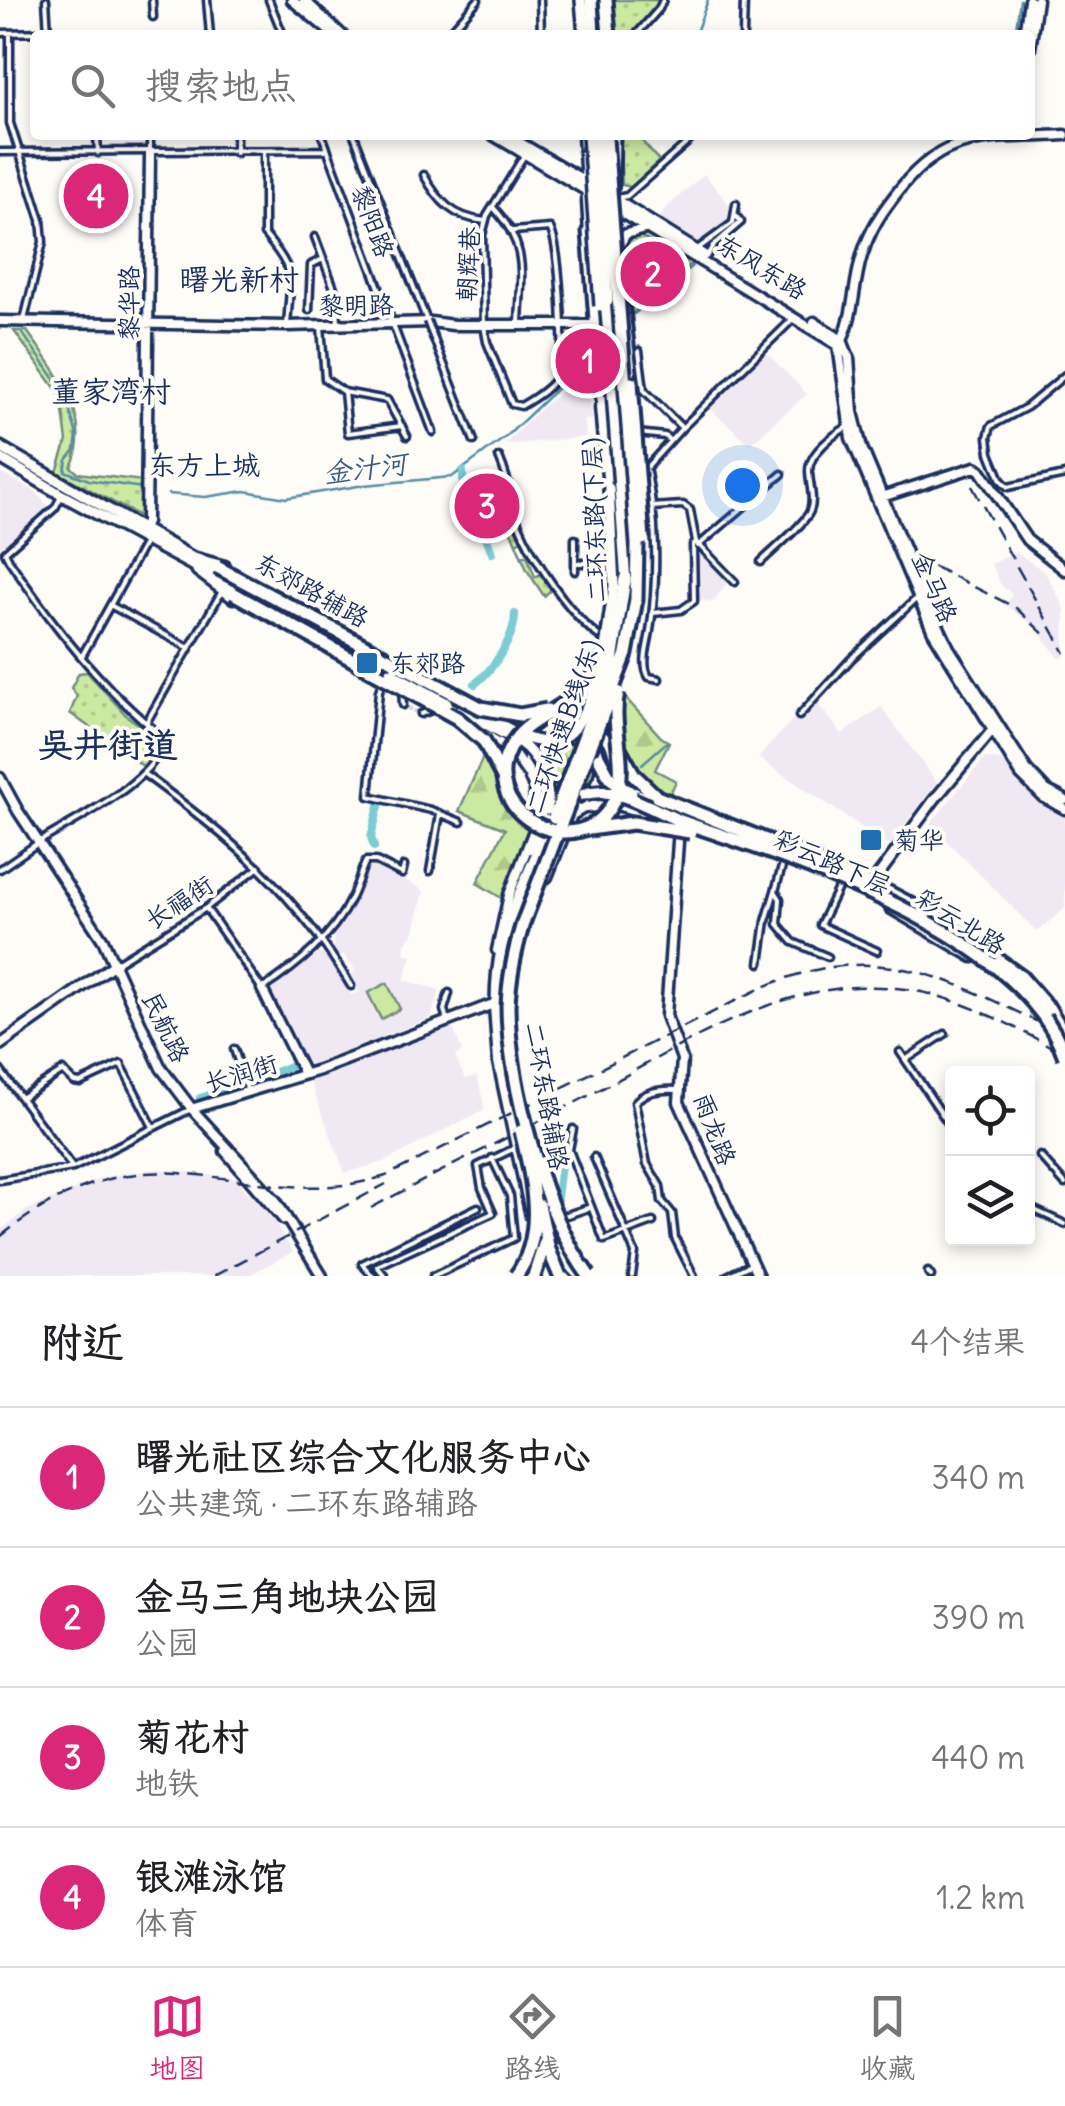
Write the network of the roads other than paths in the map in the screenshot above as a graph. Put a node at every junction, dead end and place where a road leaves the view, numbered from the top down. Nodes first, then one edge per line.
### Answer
1 (46, 0) edge
2 (152, 0) edge
3 (207, 0) edge
4 (270, 0) edge
5 (292, 0) edge
6 (478, 0) edge
7 (540, 0) edge
8 (604, 0) edge
9 (663, 0) edge
10 (744, 0) edge
11 (1029, 0) edge
12 (1037, 0) edge
13 (308, 2) edge
14 (585, 2) edge
15 (152, 17) dead end
16 (48, 30) edge
17 (210, 30) edge
18 (282, 30) edge
19 (328, 30) edge
20 (337, 30) edge
21 (451, 30) edge
22 (541, 30) edge
23 (586, 30) edge
24 (606, 30) edge
25 (640, 30) edge
26 (743, 30) edge
27 (1025, 30) edge
28 (1033, 30) edge
29 (30, 32) edge
30 (0, 33) edge
31 (10, 33) junction
32 (1065, 135) edge
33 (1035, 136) edge
34 (98, 140) edge
35 (150, 140) edge
36 (236, 140) edge
37 (324, 140) edge
38 (356, 140) edge
39 (501, 140) edge
40 (516, 140) edge
41 (589, 140) edge
42 (590, 140) edge
43 (590, 140) edge
44 (591, 140) edge
45 (610, 140) edge
46 (610, 140) edge
47 (611, 140) edge
48 (690, 140) edge
49 (962, 140) edge
50 (328, 150) junction
51 (0, 152) edge
52 (20, 152) junction
53 (264, 152) junction
54 (98, 153) junction
55 (236, 153) junction
56 (150, 154) junction
57 (525, 154) junction
58 (584, 157) junction
59 (564, 168) junction
60 (424, 175) dead end
61 (585, 185) junction
62 (613, 197) junction
63 (736, 204) dead end
64 (493, 206) junction
65 (736, 216) junction
66 (484, 220) junction
67 (649, 230) junction
68 (590, 231) junction
69 (513, 232) junction
70 (315, 237) dead end
71 (696, 250) junction
72 (706, 257) junction
73 (323, 259) junction
74 (614, 260) junction
75 (614, 274) junction
76 (309, 310) dead end
77 (796, 317) junction
78 (0, 321) edge
79 (24, 322) junction
80 (149, 325) junction
81 (338, 325) junction
82 (394, 325) junction
83 (287, 326) junction
84 (321, 326) junction
85 (484, 326) junction
86 (519, 326) junction
87 (561, 326) junction
88 (593, 326) junction
89 (840, 342) junction
90 (639, 351) dead end
91 (1064, 378) edge
92 (344, 392) junction
93 (402, 426) junction
94 (849, 426) junction
95 (682, 428) junction
96 (433, 432) dead end
97 (626, 434) junction
98 (407, 436) dead end
99 (670, 440) junction
100 (474, 441) dead end
101 (0, 448) edge
102 (604, 449) junction
103 (0, 458) edge
104 (499, 458) dead end
105 (992, 459) junction
106 (979, 468) junction
107 (782, 474) dead end
108 (1065, 475) edge
109 (62, 496) junction
110 (883, 498) junction
111 (629, 504) junction
112 (651, 507) junction
113 (144, 536) junction
114 (575, 539) dead end
115 (697, 544) junction
116 (3, 553) edge
117 (185, 558) junction
118 (761, 562) dead end
119 (576, 563) junction
120 (610, 563) junction
121 (217, 567) joint
122 (576, 571) dead end
123 (1065, 572) edge
124 (637, 582) junction
125 (734, 582) dead end
126 (227, 592) junction
127 (622, 594) junction
128 (917, 599) junction
129 (110, 605) junction
130 (653, 613) junction
131 (608, 631) junction
132 (189, 648) junction
133 (610, 653) junction
134 (626, 654) junction
135 (82, 656) junction
136 (387, 676) junction
137 (660, 680) dead end
138 (402, 690) junction
139 (444, 702) junction
140 (574, 702) junction
141 (402, 705) dead end
142 (421, 714) dead end
143 (800, 716) dead end
144 (146, 723) junction
145 (554, 725) junction
146 (997, 729) junction
147 (522, 732) junction
148 (616, 739) junction
149 (558, 740) junction
150 (614, 754) junction
151 (599, 758) junction
152 (144, 774) junction
153 (542, 774) junction
154 (0, 778) edge
155 (530, 780) junction
156 (506, 787) junction
157 (0, 789) edge
158 (1065, 800) edge
159 (585, 801) junction
160 (1065, 809) edge
161 (684, 812) junction
162 (440, 814) junction
163 (461, 822) dead end
164 (680, 824) junction
165 (566, 827) junction
166 (37, 844) junction
167 (801, 858) junction
168 (784, 860) junction
169 (404, 866) dead end
170 (259, 867) junction
171 (0, 869) edge
172 (430, 870) dead end
173 (840, 884) junction
174 (875, 884) junction
175 (775, 890) junction
176 (866, 896) junction
177 (206, 908) junction
178 (324, 940) junction
179 (497, 950) junction
180 (876, 950) dead end
181 (828, 957) dead end
182 (114, 964) junction
183 (760, 964) dead end
184 (500, 975) junction
185 (352, 986) dead end
186 (514, 987) junction
187 (262, 988) junction
188 (449, 993) dead end
189 (493, 1004) junction
190 (447, 1019) junction
191 (1044, 1024) junction
192 (1065, 1032) edge
193 (945, 1034) dead end
194 (500, 1035) junction
195 (0, 1046) edge
196 (234, 1049) dead end
197 (900, 1052) dead end
198 (1065, 1057) edge
199 (906, 1060) junction
200 (0, 1070) edge
201 (1065, 1070) edge
202 (304, 1074) junction
203 (678, 1090) junction
204 (248, 1092) junction
205 (21, 1098) junction
206 (190, 1110) junction
207 (945, 1118) edge
208 (153, 1127) junction
209 (574, 1129) dead end
210 (523, 1142) junction
211 (1040, 1156) dead end
212 (594, 1157) dead end
213 (492, 1158) junction
214 (73, 1168) junction
215 (0, 1180) edge
216 (531, 1180) junction
217 (1065, 1184) edge
218 (478, 1207) dead end
219 (591, 1207) junction
220 (1035, 1210) edge
221 (551, 1220) junction
222 (653, 1222) dead end
223 (1065, 1224) edge
224 (626, 1233) junction
225 (565, 1262) junction
226 (752, 1264) junction
227 (525, 1275) edge
228 (319, 1276) edge
229 (373, 1276) edge
230 (385, 1276) edge
231 (432, 1276) edge
232 (553, 1276) edge
233 (580, 1276) edge
234 (589, 1276) edge
235 (632, 1276) edge
236 (694, 1276) edge
237 (727, 1276) edge
238 (758, 1276) edge

1 - 16 street
2 - 15 street
3 - 17 street
4 - 18 street
5 - 19 main road
6 - 21 street
7 - 22 street
8 - 24 highway
9 - 25 street
10 - 26 street
11 - 27 main road
12 - 28 main road
13 - 20 main road
14 - 23 highway
29 - 31 street
30 - 31 street
31 - 52 street
32 - 33 main road
34 - 54 street
35 - 56 street, 黎华路
36 - 55 street
37 - 50 street, 黎阳路
38 - 100 street, bridge
39 - 57 main road, 东风东路
40 - 59 main road, 东风东路
41 - 58 main road
42 - 127 main road, 二环东路(下层), bridge
43 - 184 main road, 二环东路(下层), bridge
44 - 111 highway, 二环快速B线(东), bridge
45 - 62 main road
46 - 124 highway, bridge
47 - 62 highway, bridge
48 - 62 street
49 - 89 main road
50 - 53 street
50 - 82 street, 黎阳路
51 - 52 street
52 - 54 street
52 - 79 street
53 - 55 street
53 - 83 street
54 - 56 street
55 - 56 street
56 - 80 main road, 黎华路
57 - 61 main road, 东风东路
57 - 64 street, 朝辉巷
58 - 59 main road
58 - 61 main road
59 - 61 main road, 东风东路
60 - 66 street
61 - 62 main road, 东风东路
61 - 68 main road
62 - 67 main road
62 - 71 main road, 东风东路
62 - 74 main road
63 - 65 street
64 - 66 street, 朝辉巷
64 - 69 street
65 - 71 street
65 - 72 street
66 - 85 street, 朝辉巷
67 - 74 main road
67 - 77 main road
68 - 88 main road
68 - 111 highway, bridge
69 - 86 street
69 - 87 street
70 - 73 street
71 - 72 main road, 东风东路
72 - 89 main road, 东风东路
73 - 76 street
73 - 81 street
74 - 75 main road
75 - 97 main road
75 - 124 highway, bridge
77 - 89 main road
77 - 95 street
78 - 79 main road, 黎明路
79 - 80 main road, 黎明路
80 - 83 main road, 黎明路
80 - 113 main road, 黎华路
81 - 82 main road, 黎明路
81 - 84 main road, 黎明路
82 - 85 main road, 黎明路
82 - 96 street, 黎阳路
83 - 84 main road, 黎明路
84 - 92 street
85 - 86 main road, 黎明路
85 - 87 street, 朝辉巷
86 - 87 main road, 黎明路
87 - 88 main road, 黎明路
88 - 102 main road
89 - 94 main road, 金马路
89 - 110 main road, 金马路
90 - 95 street
91 - 105 street
92 - 93 street
92 - 93 street
93 - 98 street
94 - 118 street
94 - 128 main road, 金马路
95 - 99 street
97 - 99 street
97 - 111 main road
99 - 112 street
101 - 113 main road
102 - 120 main road
102 - 131 main road, bridge
103 - 109 main road
104 - 131 street
105 - 106 street
105 - 108 street
106 - 110 main road
106 - 123 main road
107 - 115 street
109 - 113 main road
109 - 116 street
110 - 146 main road, 金马路
111 - 112 street
111 - 127 highway, 二环快速B线(东), bridge
111 - 150 main road
112 - 115 street
112 - 130 street
113 - 117 main road
113 - 129 street
114 - 119 street
115 - 125 street
115 - 130 street
116 - 135 street
117 - 121 main road
117 - 126 main road
117 - 136 main road, bridge
117 - 139 main road
117 - 147 main road, 东郊路辅路
119 - 120 street
119 - 122 street
120 - 131 main road
121 - 140 highway, bridge
124 - 134 highway, bridge
126 - 132 street
126 - 136 main road, 东郊路辅路
126 - 156 highway, bridge
127 - 131 main road, bridge
127 - 133 main road, 二环东路(下层), bridge
127 - 140 highway, bridge
127 - 184 highway, 二环快速B线(东), bridge
128 - 143 street
128 - 146 main road, 金马路
129 - 132 street
129 - 135 street
130 - 137 street
131 - 133 main road, bridge
131 - 140 main road
131 - 149 main road, bridge
132 - 144 street
133 - 184 main road, 二环东路(下层), bridge
134 - 148 highway, bridge
134 - 210 highway, bridge
135 - 144 street
136 - 138 main road
136 - 139 main road, bridge
136 - 162 street
138 - 139 main road
138 - 141 street
139 - 142 street
139 - 147 main road
139 - 155 main road
140 - 145 main road
140 - 147 highway, bridge
144 - 152 street
145 - 147 main road
145 - 150 main road
145 - 155 main road
146 - 158 main road, 金马路
146 - 160 main road, 金马路
146 - 174 main road
147 - 149 main road, bridge
147 - 153 main road, bridge
147 - 156 highway, bridge
148 - 165 highway, bridge
148 - 167 highway, bridge
149 - 151 main road, bridge
149 - 153 main road, bridge
150 - 159 main road
150 - 161 main road, 彩云路下层
151 - 159 main road, bridge
151 - 167 highway, bridge
152 - 166 street
152 - 170 street
153 - 159 main road, bridge
153 - 179 main road, bridge
154 - 166 main road, 民航路
155 - 159 main road
155 - 179 main road
156 - 165 highway, bridge
157 - 166 main road, 民航路
159 - 164 main road, 彩云路下层
159 - 165 main road
159 - 167 highway, bridge
161 - 164 main road, 雨龙路
161 - 174 main road, 彩云路下层
162 - 163 street
162 - 172 street
164 - 168 main road, 彩云路下层
164 - 203 main road, 雨龙路
165 - 167 highway, bridge
165 - 186 main road, 二环东路辅路
166 - 171 street
166 - 182 main road, 民航路
167 - 192 highway, 彩云北路, bridge
167 - 198 highway, 彩云北路, bridge
168 - 173 main road, 彩云路下层
168 - 175 street
169 - 178 street
170 - 177 street, 长福街
170 - 178 street
173 - 176 main road, 彩云路下层
173 - 180 street
174 - 176 main road
174 - 192 main road, 彩云路下层
175 - 181 street
175 - 183 street
176 - 191 main road, 彩云路下层
177 - 182 street, 长福街
177 - 187 street
178 - 185 street
178 - 187 street
179 - 189 main road
182 - 195 main road
182 - 206 main road, 民航路
184 - 189 main road, 二环东路(下层)
184 - 194 main road, 二环东路(下层)
184 - 210 highway, 二环快速B线(东), bridge
186 - 194 main road
186 - 221 main road, 二环东路辅路
187 - 202 main road
188 - 190 street
189 - 190 main road, 长润街
189 - 194 main road
189 - 210 street, 二环东路辅路
190 - 202 main road, 长润街
191 - 192 main road
191 - 201 main road, 彩云路下层
193 - 199 street
194 - 216 main road, 二环东路(下层)
196 - 204 street
197 - 199 street
199 - 207 street
200 - 205 street
202 - 204 main road, 长润街
203 - 226 main road, 雨龙路
203 - 236 street
204 - 206 main road, 长润街
205 - 208 street
205 - 214 street
206 - 208 street, 长润街
206 - 228 main road, 民航路
208 - 214 street, 长润街
209 - 219 street
210 - 213 street
210 - 227 highway, bridge
210 - 232 highway, bridge
210 - 234 highway, bridge
211 - 217 street
212 - 224 street
213 - 230 street
213 - 231 street
214 - 215 street, 长润街
216 - 225 main road
216 - 227 main road
216 - 232 main road
218 - 229 street
219 - 221 street, bridge
219 - 224 street
220 - 223 street
221 - 225 main road, 二环东路辅路
222 - 224 street
224 - 235 street
225 - 233 main road
226 - 237 street
226 - 238 main road, 雨龙路

